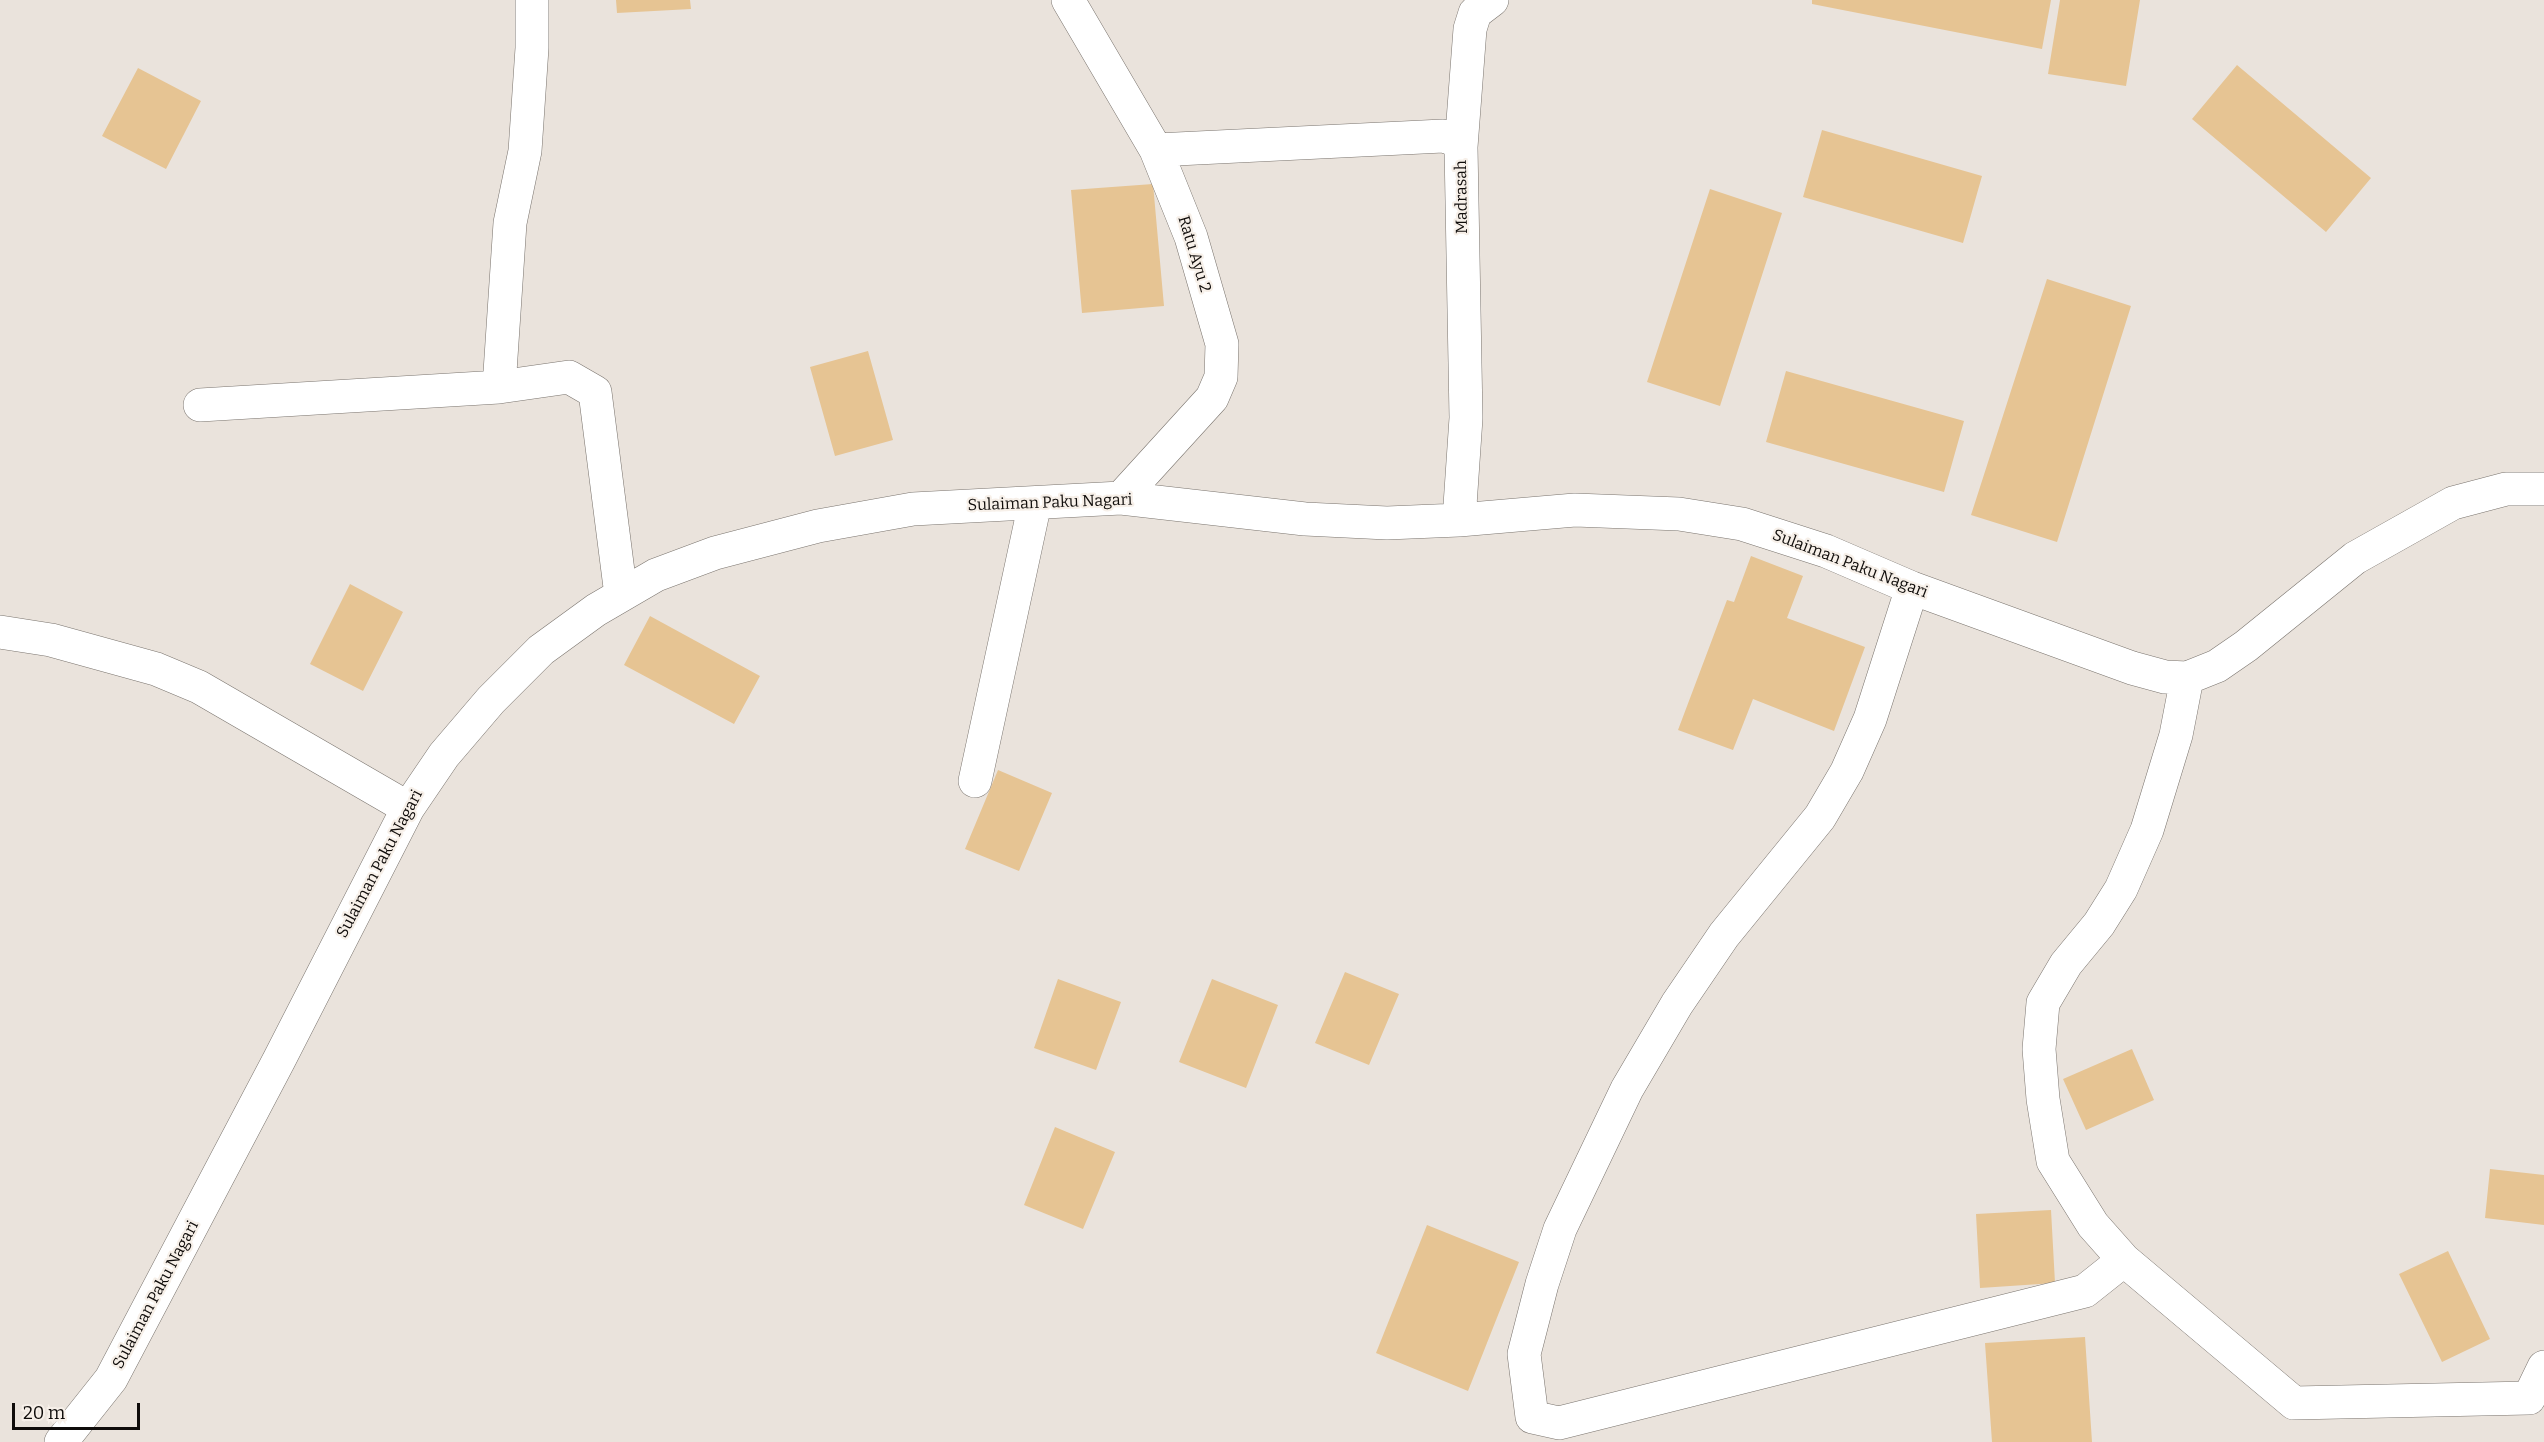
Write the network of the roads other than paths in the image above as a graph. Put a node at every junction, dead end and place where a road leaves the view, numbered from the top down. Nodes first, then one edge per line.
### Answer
1 (532, 0) edge
2 (1068, 0) edge
3 (1492, 0) edge
4 (1461, 147) junction
5 (1156, 150) junction
6 (499, 387) junction
7 (200, 405) dead end
8 (2544, 489) edge
9 (1121, 498) junction
10 (1035, 503) junction
11 (1459, 520) junction
12 (1912, 588) junction
13 (621, 595) junction
14 (0, 632) edge
15 (2187, 678) junction
16 (975, 781) dead end
17 (408, 808) junction
18 (2124, 1260) junction
19 (2544, 1367) edge
20 (61, 1442) edge

1 - 6 street
2 - 5 street, Ratu Ayu 2
3 - 4 street
4 - 5 street, Madrasah
4 - 11 street, Madrasah
5 - 9 street, Ratu Ayu 2
6 - 7 street
6 - 13 street
8 - 15 street, Sulaiman Paku Nagari
9 - 10 street, Sulaiman Paku Nagari
9 - 11 street, Sulaiman Paku Nagari
10 - 13 street, Sulaiman Paku Nagari
10 - 16 street
11 - 12 street, Sulaiman Paku Nagari
12 - 15 street, Sulaiman Paku Nagari
12 - 18 street
13 - 17 street, Sulaiman Paku Nagari
14 - 17 street
15 - 18 street
17 - 20 street, Sulaiman Paku Nagari
18 - 19 street

